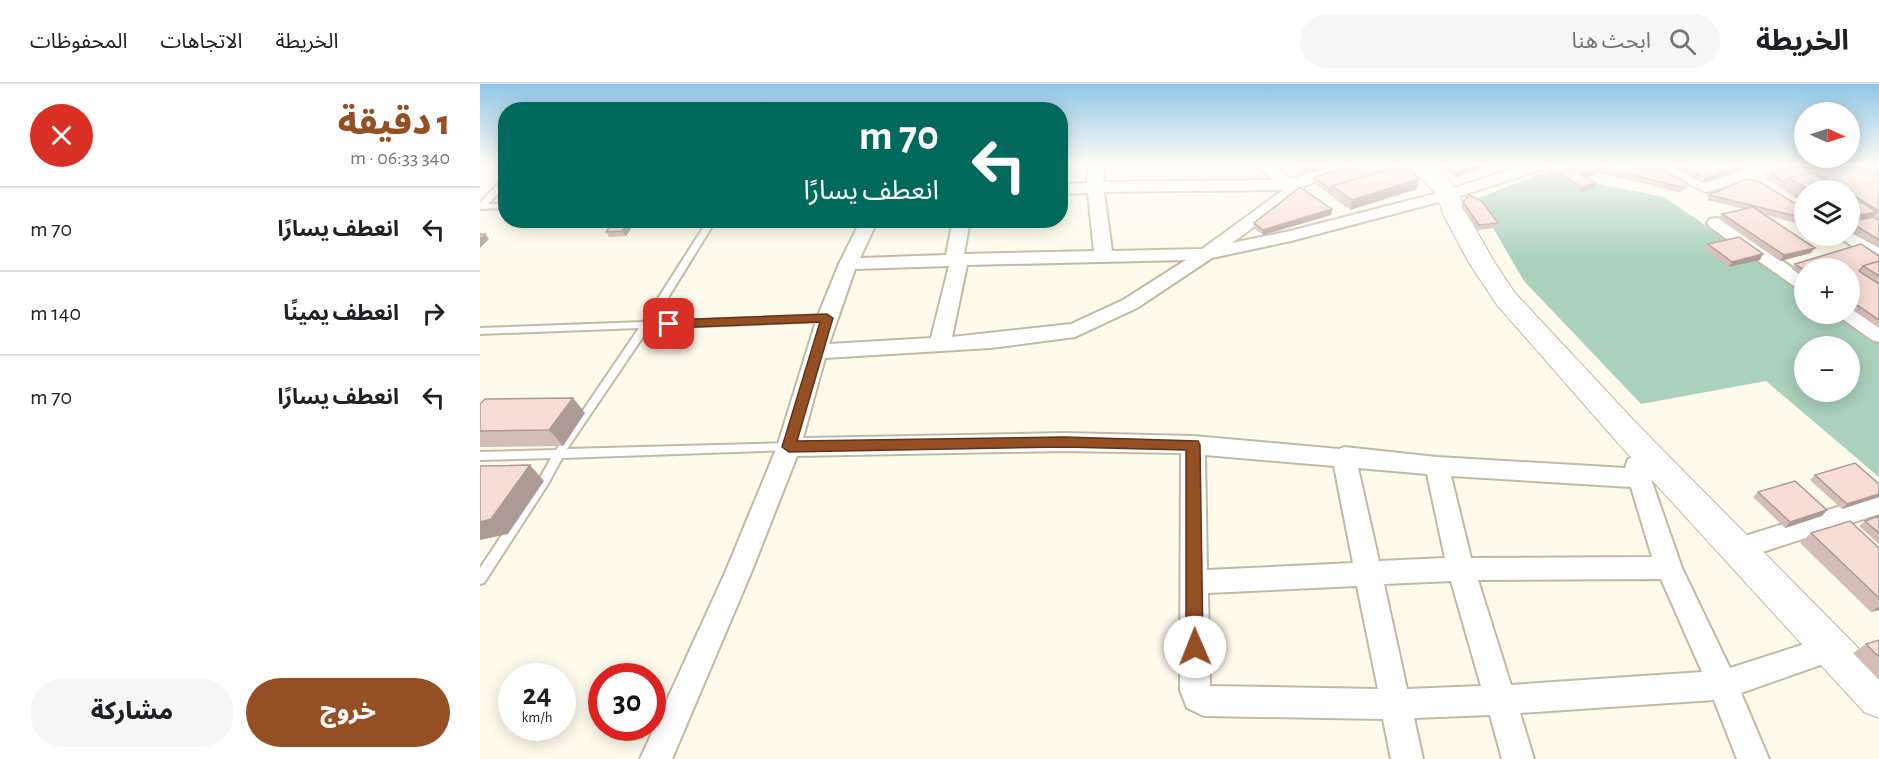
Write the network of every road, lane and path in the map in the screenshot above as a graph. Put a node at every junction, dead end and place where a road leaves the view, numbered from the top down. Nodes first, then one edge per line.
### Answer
1 (1096, 196) edge
2 (1280, 196) edge
3 (1309, 196) edge
4 (1442, 196) edge
5 (1449, 196) edge
6 (1313, 199) edge
7 (498, 206) edge
8 (480, 207) edge
9 (1331, 210) edge
10 (1349, 221) junction
11 (1716, 223) dead end
12 (707, 228) edge
13 (866, 228) edge
14 (960, 228) edge
15 (1860, 244) edge
16 (1206, 254) junction
17 (1879, 256) edge
18 (1104, 257) junction
19 (959, 260) junction
20 (848, 264) junction
21 (1794, 277) edge
22 (827, 318) junction
23 (1860, 322) edge
24 (646, 325) junction
25 (480, 331) edge
26 (1879, 335) edge
27 (940, 344) junction
28 (818, 352) junction
29 (1629, 435) junction
30 (1193, 445) junction
31 (789, 447) junction
32 (558, 454) junction
33 (480, 456) edge
34 (1344, 456) junction
35 (1437, 466) junction
36 (1640, 478) junction
37 (1879, 504) edge
38 (1839, 516) junction
39 (1863, 538) edge
40 (1738, 549) junction
41 (1669, 568) junction
42 (1461, 569) junction
43 (1367, 574) junction
44 (480, 579) edge
45 (1194, 582) junction
46 (1833, 648) junction
47 (1723, 685) junction
48 (1879, 698) edge
49 (1501, 700) junction
50 (1395, 704) junction
51 (656, 759) edge
52 (1407, 759) edge
53 (1518, 759) edge
54 (1753, 759) edge

1 - 18 street
2 - 16 street
3 - 6 street
4 - 10 street
5 - 29 main road
7 - 8 lane
9 - 10 street
10 - 16 street
11 - 21 street
12 - 24 lane
13 - 20 street
14 - 19 street
15 - 17 street
16 - 18 street
16 - 27 street
18 - 19 street
19 - 20 street
19 - 27 street
20 - 22 street
22 - 24 lane
22 - 28 street
23 - 26 street
24 - 25 lane
24 - 32 lane
27 - 28 street
28 - 31 street
29 - 36 street
29 - 40 main road
30 - 31 street
30 - 34 street
30 - 45 street
31 - 32 lane
31 - 51 street
32 - 33 lane
32 - 44 lane
34 - 35 street
34 - 43 street
35 - 36 street
35 - 42 street
36 - 41 street
37 - 38 street
38 - 39 street
38 - 40 street
40 - 46 main road
41 - 42 street
41 - 47 street
42 - 43 street
42 - 49 street
43 - 45 street
43 - 50 street
45 - 50 street
46 - 47 street
46 - 48 main road
47 - 49 street
47 - 54 street
49 - 50 street
49 - 53 street
50 - 52 street

